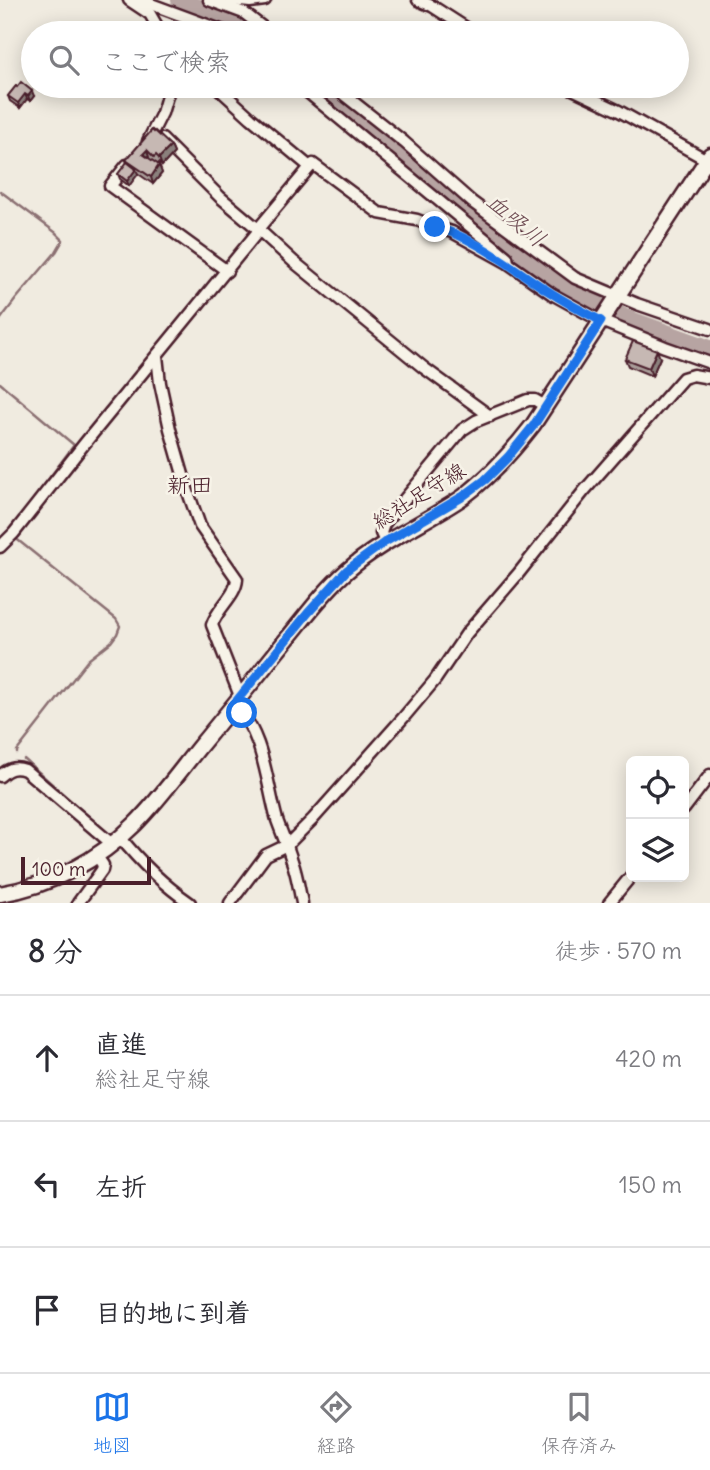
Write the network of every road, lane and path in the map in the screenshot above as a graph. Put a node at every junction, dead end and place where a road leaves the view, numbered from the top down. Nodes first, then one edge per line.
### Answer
1 (129, 0) edge
2 (140, 0) edge
3 (209, 0) edge
4 (231, 0) edge
5 (265, 0) edge
6 (418, 0) edge
7 (154, 21) edge
8 (197, 21) edge
9 (254, 21) edge
10 (455, 21) edge
11 (167, 98) edge
12 (229, 98) edge
13 (315, 98) edge
14 (347, 98) edge
15 (591, 98) edge
16 (153, 131) junction
17 (142, 148) edge
18 (134, 157) edge
19 (708, 158) edge
20 (310, 167) junction
21 (258, 229) junction
22 (508, 263) junction
23 (226, 271) junction
24 (616, 298) junction
25 (602, 319) junction
26 (710, 329) edge
27 (157, 356) junction
28 (710, 363) edge
29 (710, 378) edge
30 (545, 406) junction
31 (491, 415) junction
32 (385, 542) junction
33 (0, 547) edge
34 (237, 700) junction
35 (710, 775) edge
36 (0, 776) edge
37 (689, 802) edge
38 (116, 841) junction
39 (287, 845) junction
40 (96, 855) junction
41 (626, 882) edge
42 (0, 894) edge
43 (78, 903) edge
44 (190, 903) edge
45 (230, 903) edge
46 (302, 903) edge
47 (609, 903) edge

1 - 7 street
2 - 8 street
3 - 9 street
4 - 5 street
6 - 10 street
11 - 16 street
12 - 20 street
13 - 22 street
14 - 24 street
15 - 19 street
16 - 17 street
16 - 21 street
18 - 23 street
19 - 24 main road, 総社足守線
20 - 21 street
20 - 22 street
21 - 23 street
21 - 31 street
22 - 25 street
23 - 27 street
24 - 25 main road, 総社足守線
24 - 26 street
25 - 28 street
25 - 30 main road, 総社足守線
27 - 33 street
27 - 34 street
29 - 39 street
30 - 31 street
30 - 32 main road, 総社足守線
31 - 32 street
32 - 34 main road, 総社足守線
34 - 38 main road, 総社足守線
34 - 39 street
35 - 37 street
36 - 38 street
38 - 40 main road, 総社足守線
38 - 44 street
39 - 45 street
39 - 46 street
40 - 42 main road, 総社足守線
40 - 43 street
41 - 47 street

